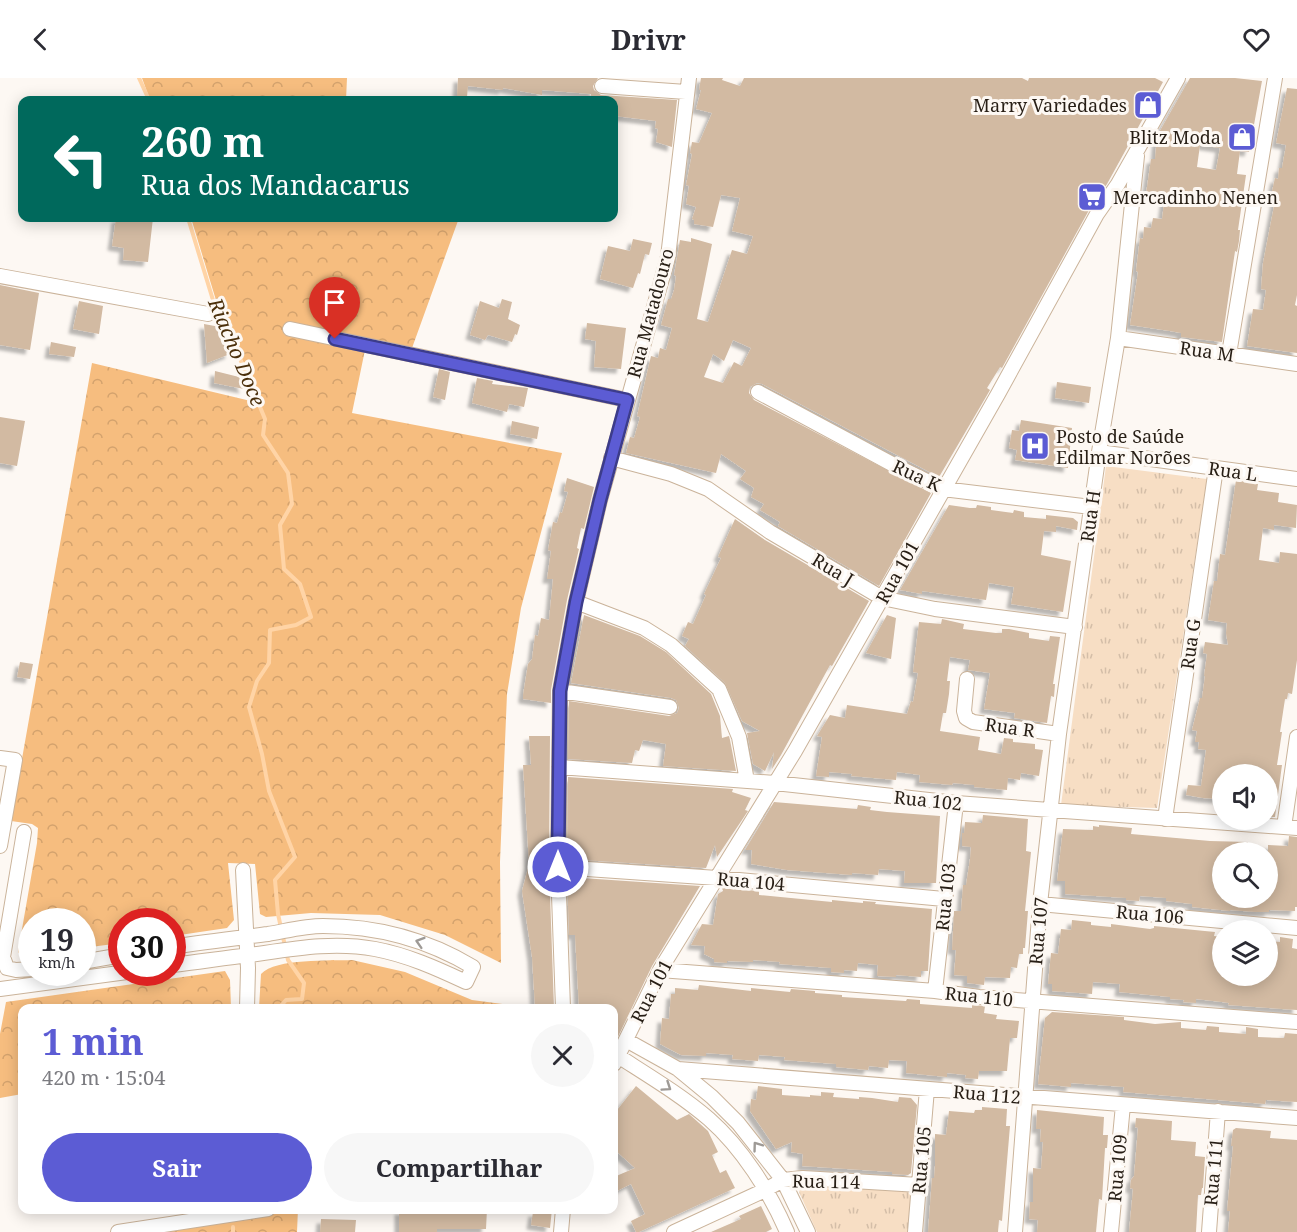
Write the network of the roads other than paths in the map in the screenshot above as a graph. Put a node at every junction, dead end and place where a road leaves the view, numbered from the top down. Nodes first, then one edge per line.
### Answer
1 (1178, 78) edge
2 (1275, 78) edge
3 (687, 85) edge
4 (602, 86) dead end
5 (1137, 151) junction
6 (0, 276) edge
7 (208, 314) dead end
8 (290, 329) dead end
9 (1118, 338) junction
10 (1229, 354) junction
11 (1297, 364) edge
12 (758, 392) dead end
13 (627, 400) junction
14 (1099, 452) junction
15 (610, 458) junction
16 (1216, 468) junction
17 (1297, 479) edge
18 (943, 489) junction
19 (1091, 507) junction
20 (882, 598) junction
21 (576, 602) junction
22 (1075, 627) junction
23 (967, 679) dead end
24 (560, 691) junction
25 (670, 707) dead end
26 (1059, 734) junction
27 (1297, 737) edge
28 (0, 758) edge
29 (559, 767) junction
30 (747, 781) junction
31 (775, 783) junction
32 (956, 803) junction
33 (1051, 810) junction
34 (1165, 819) junction
35 (1290, 828) edge
36 (24, 832) dead end
37 (0, 846) edge
38 (558, 867) junction
39 (243, 870) dead end
40 (717, 878) junction
41 (944, 899) junction
42 (1040, 904) junction
43 (1297, 928) edge
44 (247, 937) junction
45 (186, 945) edge
46 (247, 955) junction
47 (186, 963) edge
48 (18, 970) edge
49 (660, 970) junction
50 (108, 975) edge
51 (0, 989) edge
52 (935, 991) junction
53 (1032, 1001) junction
54 (247, 1004) edge
55 (563, 1004) edge
56 (1297, 1022) edge
57 (626, 1040) junction
58 (618, 1056) edge
59 (618, 1061) edge
60 (678, 1069) junction
61 (927, 1089) junction
62 (1025, 1097) junction
63 (1122, 1105) junction
64 (1218, 1111) junction
65 (1297, 1118) edge
66 (783, 1180) junction
67 (919, 1185) junction
68 (765, 1191) junction
69 (238, 1214) edge
70 (563, 1214) edge
71 (150, 1229) edge
72 (118, 1232) edge
73 (561, 1232) edge
74 (674, 1232) edge
75 (787, 1232) edge
76 (808, 1232) edge
77 (915, 1232) edge
78 (1014, 1232) edge
79 (1111, 1232) edge
80 (1209, 1232) edge

1 - 5 street, Rua 101
2 - 10 street
3 - 4 street
3 - 13 street, Rua Matadouro
5 - 9 street, Rua H
5 - 18 street, Rua 101
6 - 7 street
8 - 13 street
9 - 10 street, Rua M
9 - 14 street, Rua H
10 - 11 street, Rua M
12 - 18 street, Rua K
13 - 15 street, Rua Matadouro
14 - 16 street, Rua L
14 - 19 street, Rua H
15 - 20 street, Rua J
15 - 21 street, Rua Matadouro
16 - 17 street, Rua L
16 - 34 street, Rua G
18 - 19 street, Rua K
18 - 20 street, Rua 101
19 - 22 street, Rua H
20 - 22 street, Rua J
20 - 31 street, Rua 101
21 - 24 street, Rua Matadouro
21 - 30 street
22 - 26 street, Rua H
23 - 26 street, Rua R
24 - 25 street
24 - 29 street, Rua Matadouro
26 - 33 street, Rua H
27 - 35 street
28 - 37 street
29 - 30 street, Rua 102
29 - 38 street, Rua Matadouro
30 - 31 street, Rua 102
31 - 32 street, Rua 102
31 - 40 street, Rua 101
32 - 33 street, Rua 102
32 - 41 street, Rua 103
33 - 34 street, Rua 102
33 - 42 street, Rua 107
34 - 35 street, Rua 102
36 - 48 street
38 - 40 street, Rua 104
38 - 55 street, Rua Matadouro
39 - 44 street
40 - 41 street, Rua 104
40 - 49 street, Rua 101
41 - 52 street, Rua 103
42 - 43 street, Rua 106
42 - 53 street, Rua 107
44 - 45 street
44 - 46 street
46 -> 44 street
46 - 47 street
46 - 54 street
49 - 52 street, Rua 110
49 - 57 street, Rua 101
50 - 51 street
52 - 53 street, Rua 110
53 - 56 street, Rua 110
53 - 62 street, Rua 107
57 - 58 street, Rua 101
57 - 60 street
59 -> 68 street
60 - 61 street, Rua 112
66 -> 60 street
61 - 62 street, Rua 112
61 - 67 street, Rua 105
62 - 63 street, Rua 112
62 - 78 street, Rua 107
63 - 64 street, Rua 112
63 - 79 street, Rua 109
64 - 65 street, Rua 112
64 - 80 street, Rua 111
66 - 67 street, Rua 114
66 - 68 street, Rua 114
66 - 76 street
67 - 77 street, Rua 105
68 - 74 street, Rua 114
68 - 75 street
69 - 71 street
70 - 73 street
71 - 72 street

